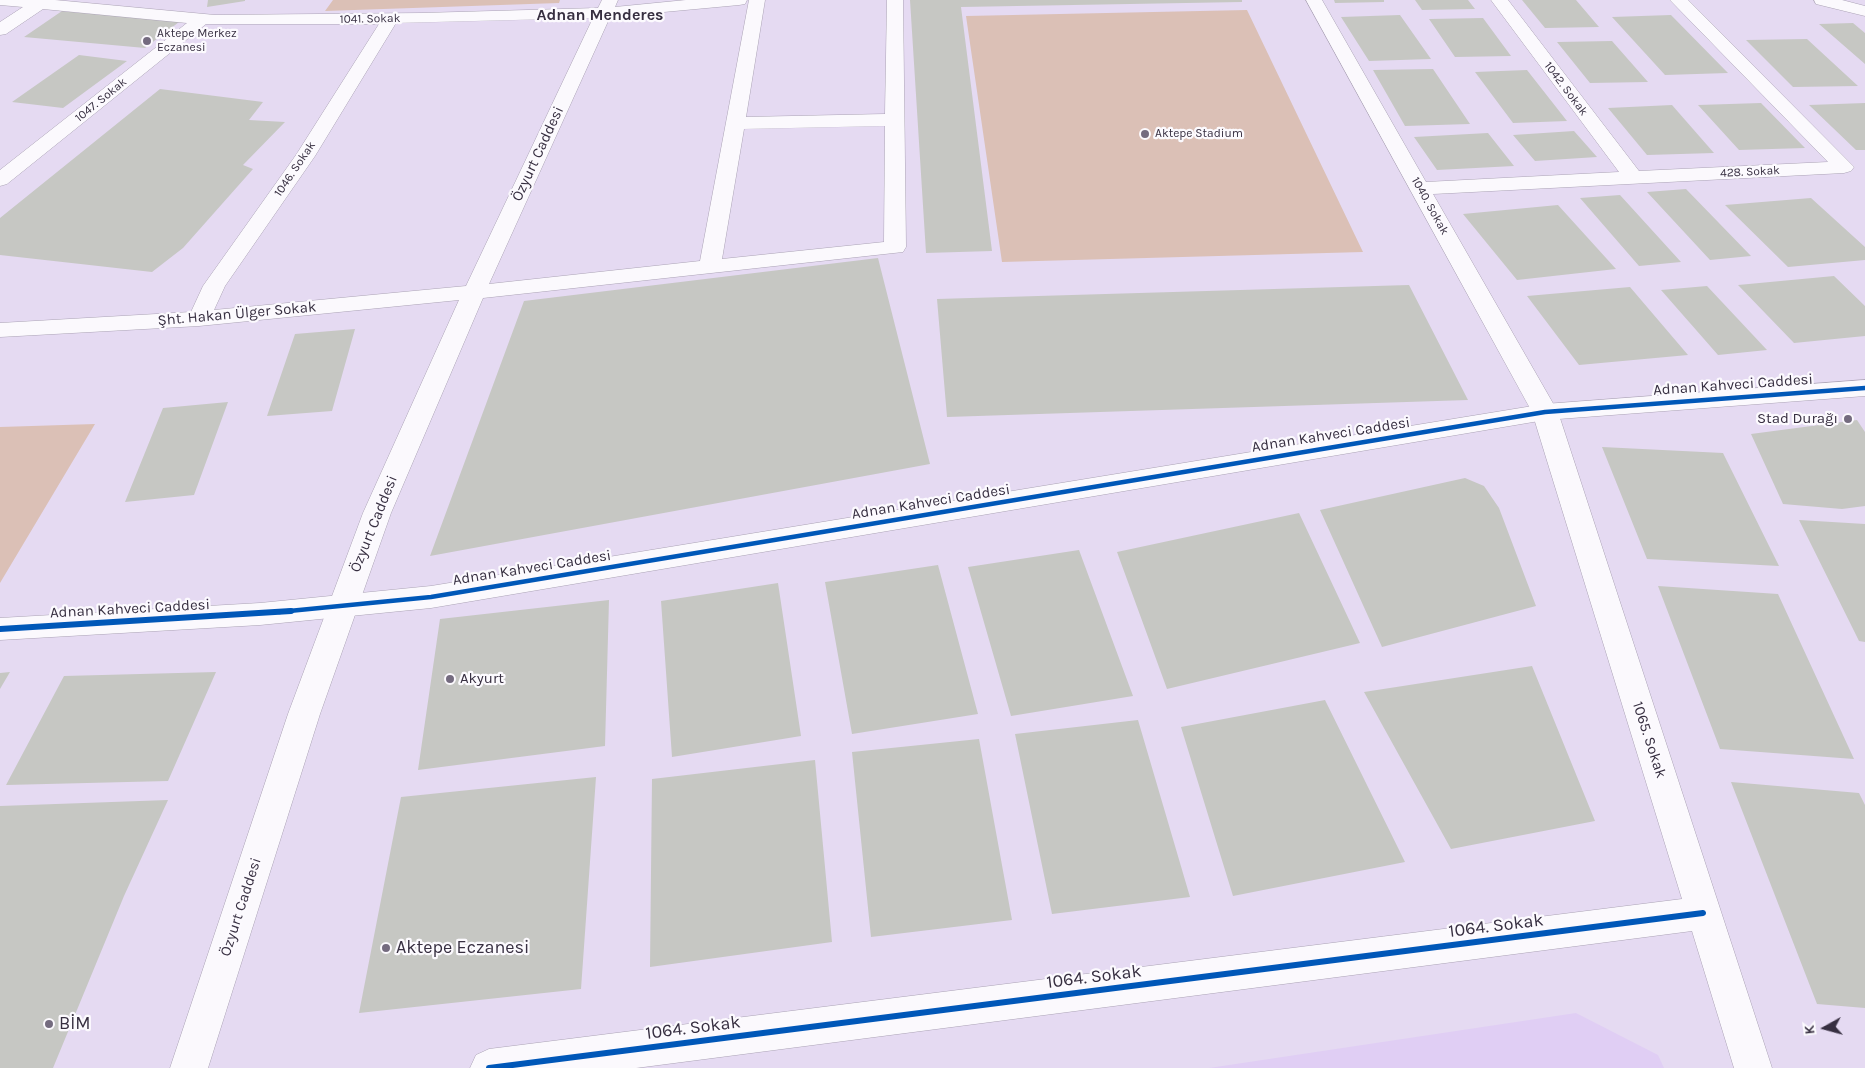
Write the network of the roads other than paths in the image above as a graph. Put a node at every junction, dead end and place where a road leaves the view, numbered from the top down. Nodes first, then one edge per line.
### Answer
1 (0, 0) edge
2 (126, 0) edge
3 (739, 0) edge
4 (757, 0) edge
5 (895, 0) edge
6 (1314, 0) edge
7 (1499, 0) edge
8 (1678, 0) edge
9 (1822, 0) edge
10 (38, 5) junction
11 (607, 6) edge
12 (110, 11) junction
13 (1865, 11) edge
14 (391, 18) junction
15 (202, 19) junction
16 (0, 30) edge
17 (895, 120) junction
18 (736, 123) junction
19 (1865, 166) edge
20 (1844, 167) junction
21 (1633, 178) junction
22 (0, 180) edge
23 (1420, 188) junction
24 (710, 267) junction
25 (474, 292) junction
26 (199, 319) junction
27 (0, 330) edge
28 (1865, 388) edge
29 (1545, 412) junction
30 (341, 607) junction
31 (0, 629) edge
32 (1704, 913) junction
33 (189, 1068) edge
34 (489, 1068) edge
35 (1753, 1068) edge

1 - 10 street, 1041. Sokak
2 - 12 street
3 - 11 street, 1041. Sokak
4 - 18 street
5 - 17 street
6 - 23 street, 1040. Sokak
7 - 21 street, 1042. Sokak
8 - 20 street
9 - 13 street
10 - 12 street, 1041. Sokak
10 - 16 street
11 - 14 street, 1041. Sokak
11 - 25 street, Özyurt Caddesi
12 - 15 street, 1041. Sokak
14 - 15 street, 1041. Sokak
14 - 26 street, 1046. Sokak
15 - 22 street, 1047. Sokak
17 - 18 street
17 - 24 street, Şht. Hakan Ülger Sokak
18 - 24 street
19 - 20 street, 428. Sokak
20 - 21 street, 428. Sokak
21 - 23 street, 428. Sokak
23 - 29 street, 1040. Sokak
24 - 25 street, Şht. Hakan Ülger Sokak
25 - 26 street, Şht. Hakan Ülger Sokak
25 - 30 street, Özyurt Caddesi
26 - 27 street, Şht. Hakan Ülger Sokak
28 - 29 street, Adnan Kahveci Caddesi
29 - 30 street, Adnan Kahveci Caddesi
29 - 32 street, 1065. Sokak
30 - 31 street, Adnan Kahveci Caddesi
30 - 33 street, Özyurt Caddesi
32 - 34 street, 1064. Sokak
32 - 35 street, 1065. Sokak

